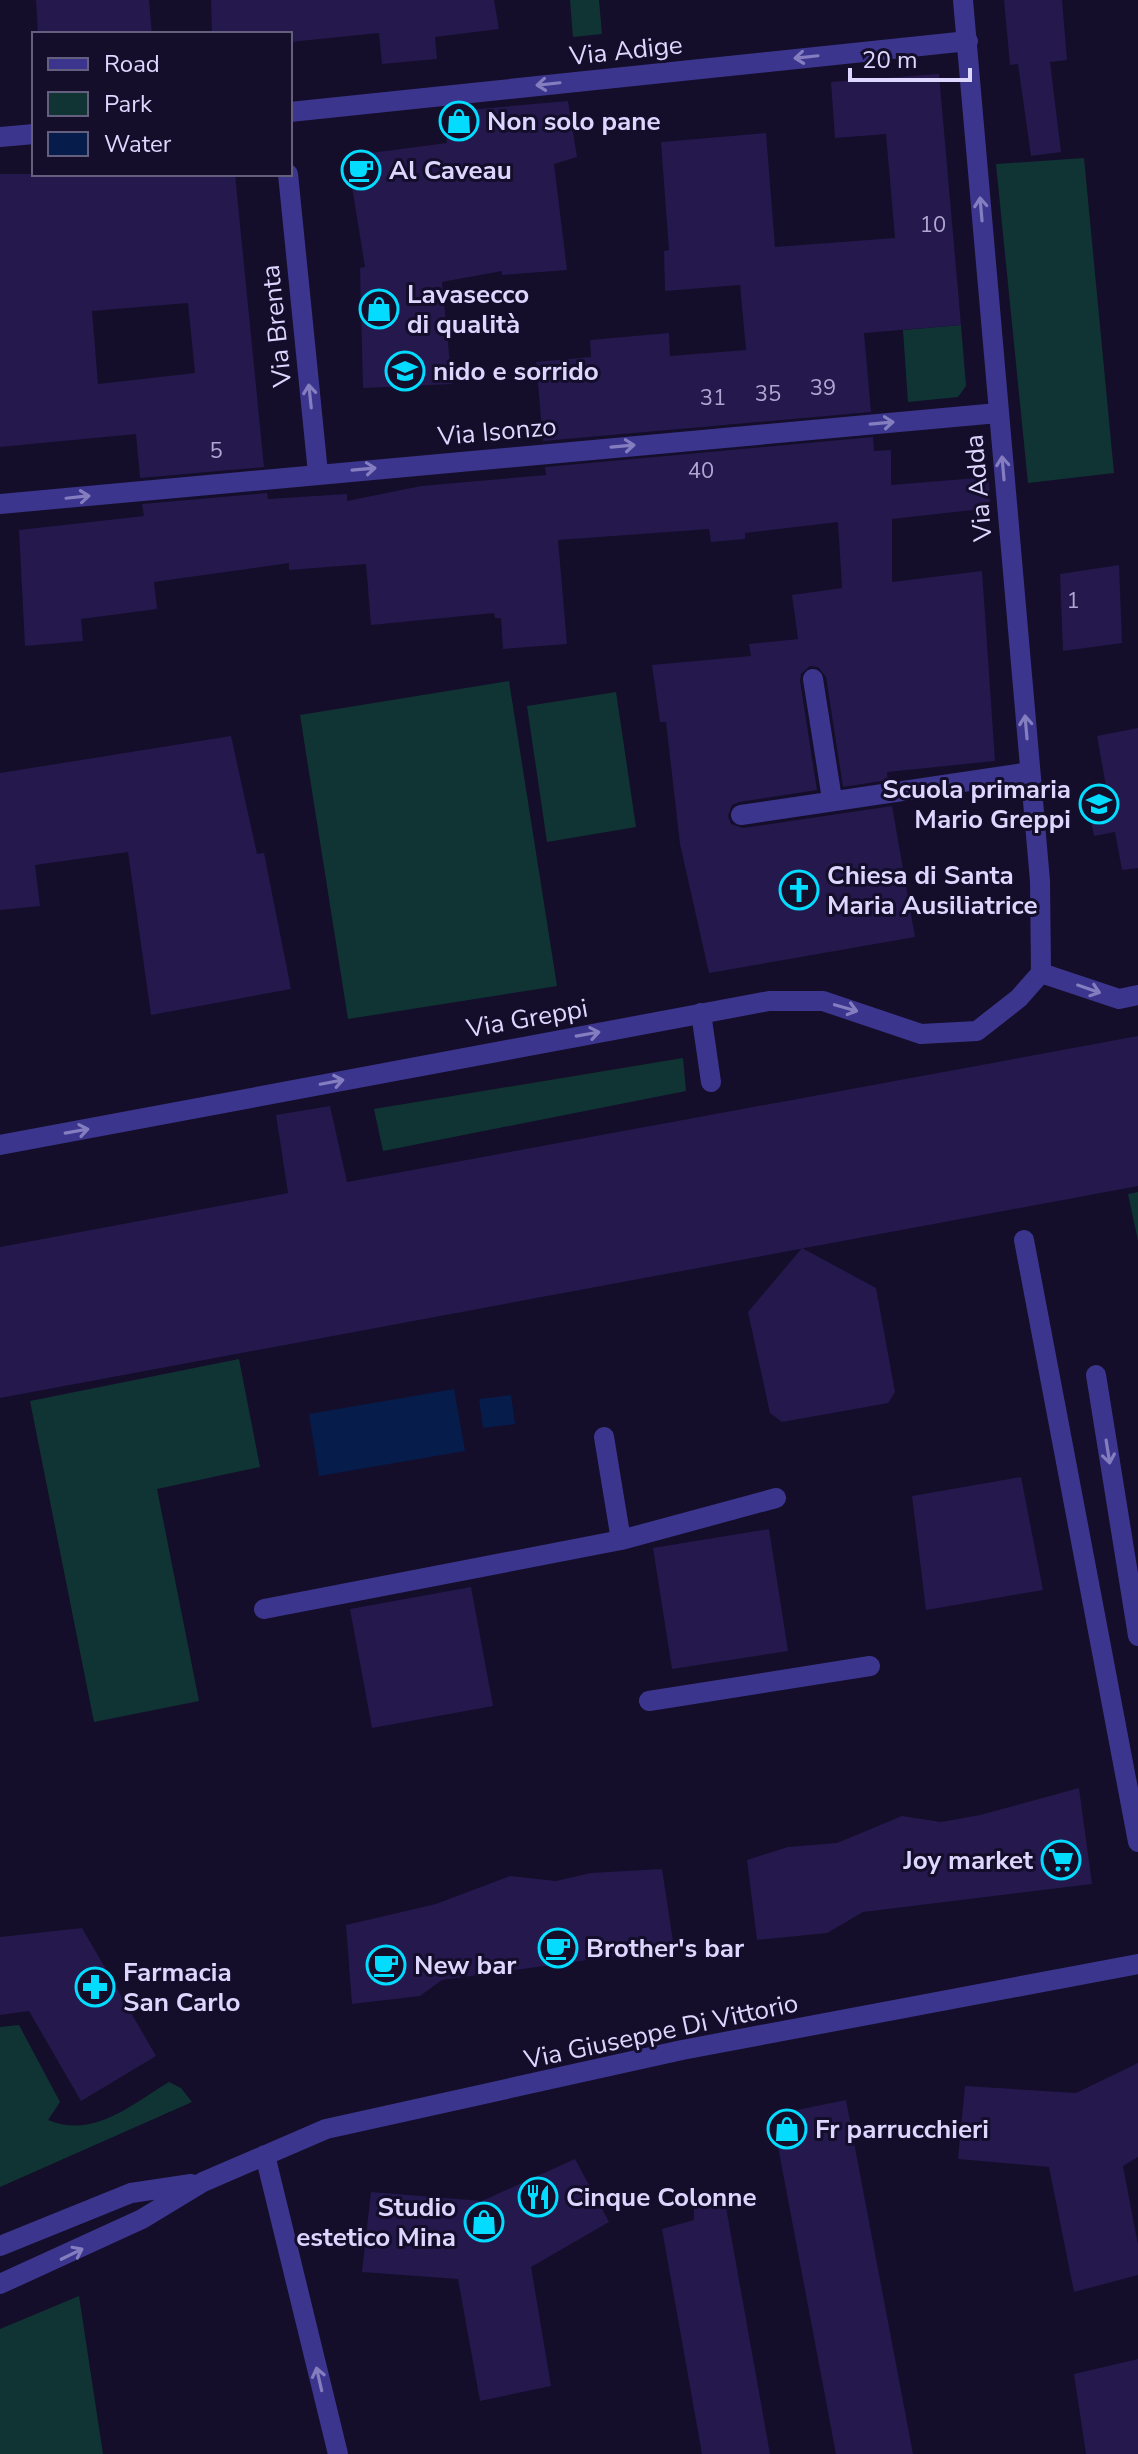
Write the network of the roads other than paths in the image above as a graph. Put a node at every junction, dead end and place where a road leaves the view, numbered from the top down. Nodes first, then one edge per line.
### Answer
1 (963, 0) edge
2 (968, 41) junction
3 (292, 112) edge
4 (32, 134) edge
5 (0, 137) edge
6 (288, 176) edge
7 (998, 413) junction
8 (318, 473) junction
9 (0, 504) edge
10 (813, 679) dead end
11 (1030, 772) junction
12 (832, 799) junction
13 (741, 815) dead end
14 (1041, 973) junction
15 (1138, 995) edge
16 (701, 1013) junction
17 (711, 1082) dead end
18 (0, 1145) edge
19 (1024, 1240) dead end
20 (1096, 1375) dead end
21 (604, 1437) dead end
22 (776, 1498) dead end
23 (621, 1540) junction
24 (264, 1609) dead end
25 (1138, 1636) edge
26 (870, 1666) dead end
27 (649, 1701) dead end
28 (1138, 1842) edge
29 (1138, 1964) edge
30 (265, 2155) junction
31 (203, 2182) junction
32 (0, 2246) edge
33 (0, 2284) edge
34 (338, 2454) edge

1 - 2 street, Via Adda
2 -> 3 street, Via Adige
7 -> 2 street, Via Adda
4 - 5 street
8 -> 6 street, Via Brenta
8 -> 7 street, Via Isonzo
11 -> 7 street, Via Adda
9 -> 8 street, Via Isonzo
10 - 12 street
11 - 12 street
11 - 14 street, Via Adda
12 - 13 street
14 -> 15 street
16 -> 14 street, Via Greppi
16 - 17 street
18 -> 16 street, Via Greppi
19 - 28 street
20 -> 25 street
21 - 23 street
22 - 23 street
23 - 24 street
26 - 27 street
29 - 30 street, Via Giuseppe Di Vittorio
30 - 31 street, Via Giuseppe Di Vittorio
34 -> 30 street
31 - 32 street, Via Giuseppe Di Vittorio
33 -> 31 street, Via Giuseppe Di Vittorio

